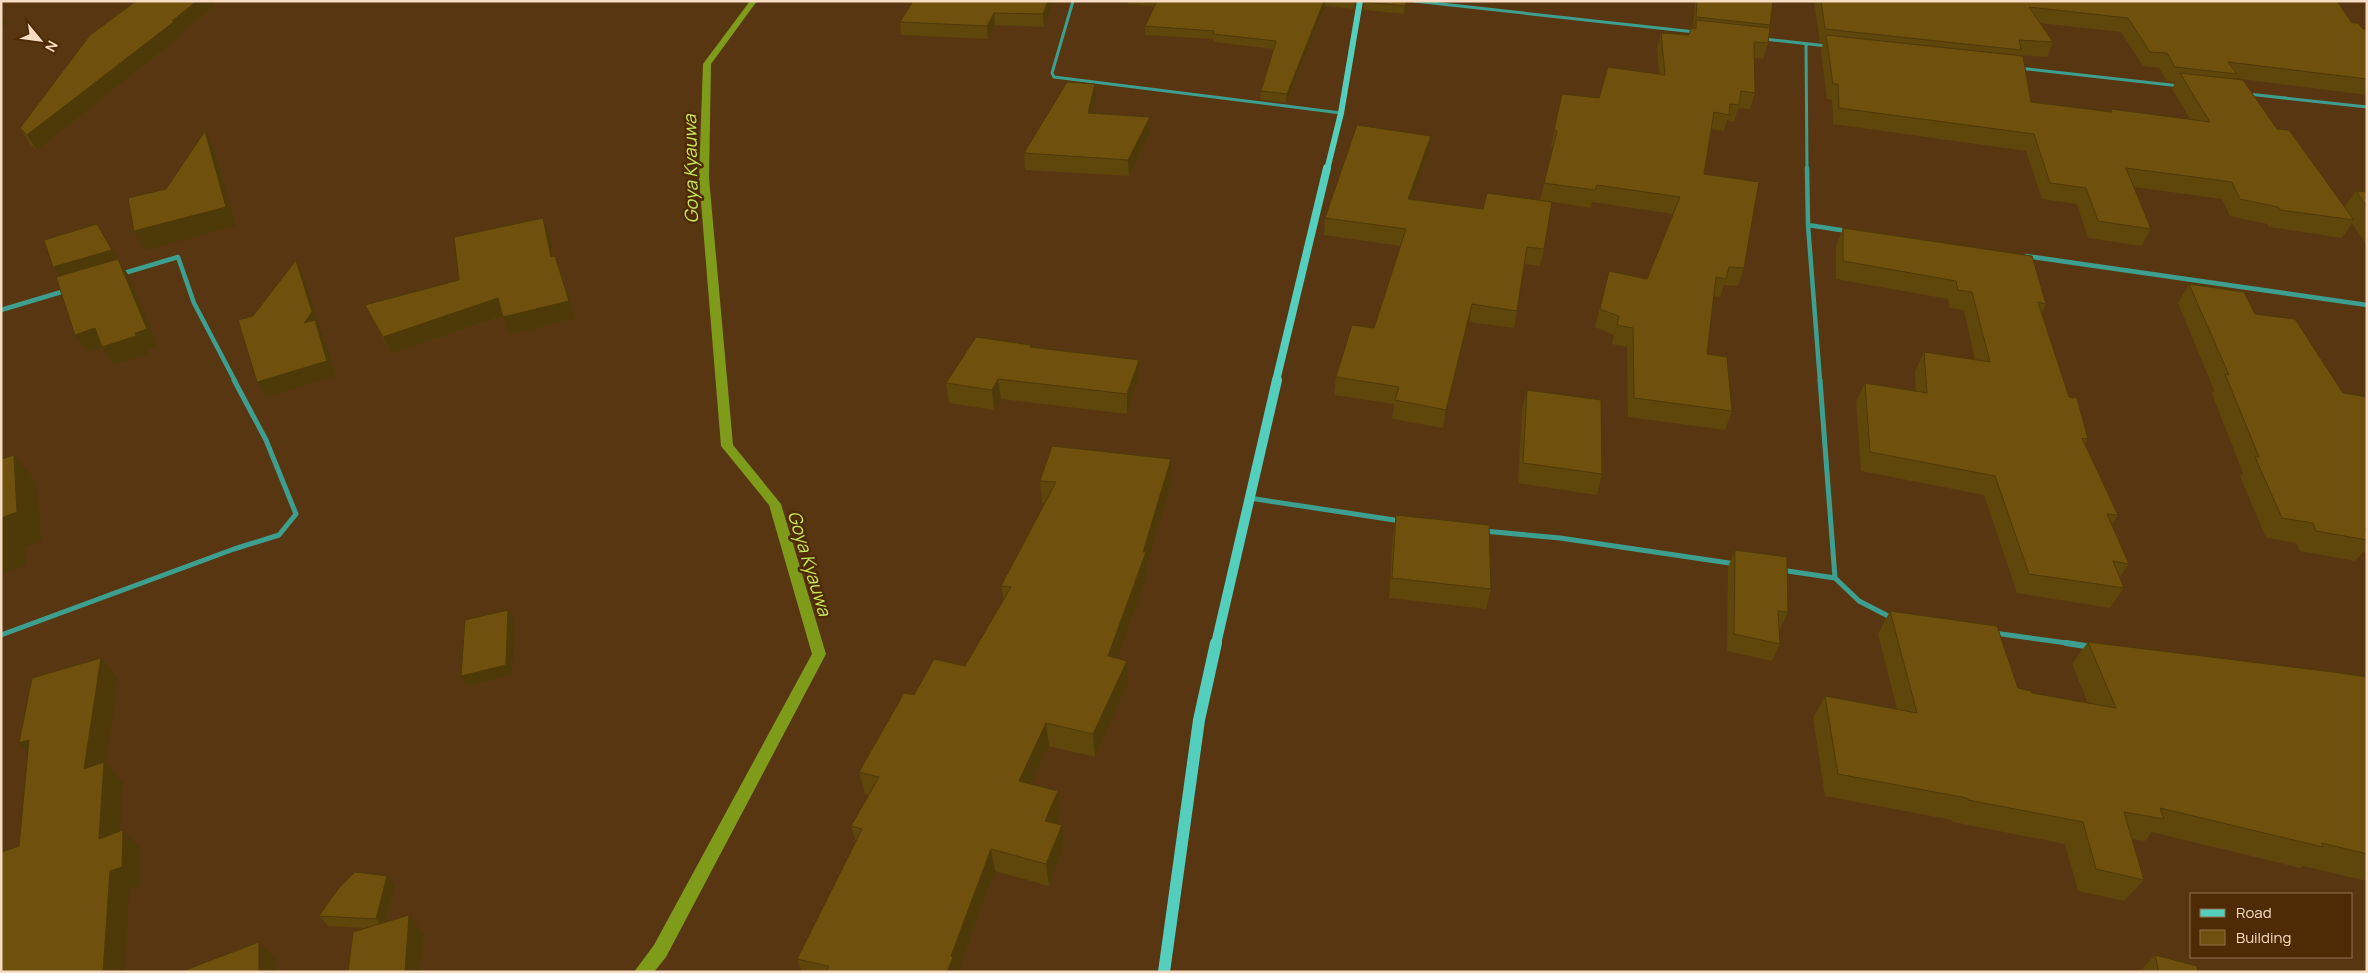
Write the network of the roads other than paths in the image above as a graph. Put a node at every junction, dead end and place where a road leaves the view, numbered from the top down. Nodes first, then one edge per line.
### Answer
1 (1073, 1) edge
2 (1360, 1) edge
3 (1414, 1) edge
4 (1698, 32) edge
5 (1757, 39) edge
6 (1806, 44) junction
7 (1834, 47) edge
8 (2018, 68) edge
9 (2182, 86) edge
10 (2241, 93) edge
11 (2367, 107) edge
12 (1341, 113) junction
13 (1808, 225) junction
14 (1857, 232) edge
15 (2023, 256) edge
16 (115, 276) edge
17 (71, 290) edge
18 (2367, 305) edge
19 (1, 310) edge
20 (1248, 498) junction
21 (1413, 522) edge
22 (1480, 530) edge
23 (1747, 565) edge
24 (1776, 570) edge
25 (1836, 578) junction
26 (1902, 620) edge
27 (1991, 633) edge
28 (1, 635) edge
29 (2100, 648) edge
30 (1164, 972) edge

1 - 12 street
2 - 12 street
3 - 4 street
5 - 6 street
6 - 7 street
6 - 13 street
8 - 9 street
10 - 11 street
12 - 20 street
13 - 14 street
13 - 25 street
15 - 18 street
16 - 28 street
17 - 19 street
20 - 21 street
20 - 30 street
22 - 23 street
24 - 25 street
25 - 26 street
27 - 29 street

